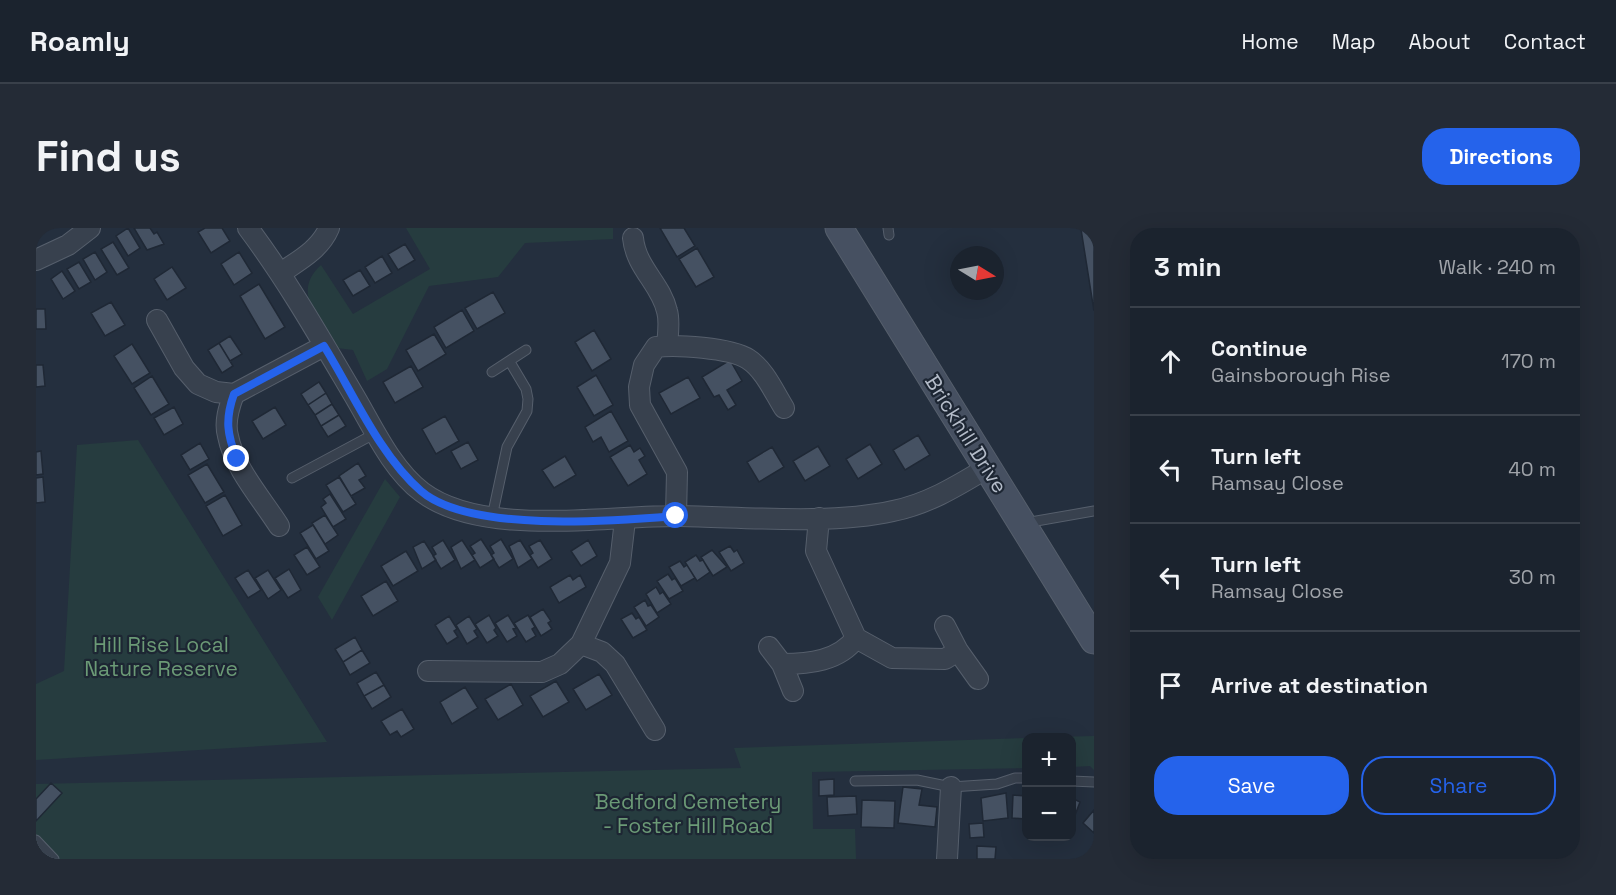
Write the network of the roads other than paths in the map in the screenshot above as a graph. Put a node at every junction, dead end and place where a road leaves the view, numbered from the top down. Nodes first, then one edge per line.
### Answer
1 (90, 228) edge
2 (248, 228) edge
3 (329, 228) edge
4 (839, 228) edge
5 (633, 238) dead end
6 (36, 260) edge
7 (282, 272) junction
8 (157, 320) dead end
9 (668, 345) junction
10 (324, 346) junction
11 (526, 350) dead end
12 (510, 362) junction
13 (492, 372) dead end
14 (234, 394) junction
15 (784, 408) dead end
16 (376, 433) junction
17 (987, 468) junction
18 (292, 478) dead end
19 (1094, 511) edge
20 (676, 516) junction
21 (492, 517) junction
22 (819, 518) junction
23 (625, 520) junction
24 (1022, 523) junction
25 (279, 526) dead end
26 (945, 626) dead end
27 (856, 638) junction
28 (1094, 640) edge
29 (581, 644) junction
30 (769, 647) dead end
31 (958, 651) junction
32 (782, 664) junction
33 (428, 671) dead end
34 (978, 679) dead end
35 (793, 691) dead end
36 (645, 722) dead end
37 (1022, 778) edge
38 (855, 781) dead end
39 (1076, 782) edge
40 (1094, 782) edge
41 (951, 787) junction
42 (36, 840) edge
43 (54, 858) edge
44 (947, 859) edge

1 - 6 street
2 - 7 street
3 - 7 street
4 - 17 street, Brickhill Drive
5 - 9 street
7 - 10 street
8 - 14 street
9 - 15 street
9 - 20 street
10 - 14 street
10 - 16 street
11 - 12 lane
12 - 13 lane
12 - 21 lane
14 - 25 street
16 - 18 lane
16 - 21 street
17 - 22 street
17 - 24 street, Brickhill Drive
19 - 24 lane
20 - 22 street
20 - 23 street
21 - 23 street
22 - 27 street
23 - 29 street
24 - 28 street, Brickhill Drive
26 - 31 street
27 - 31 street
27 - 32 street
29 - 33 street
29 - 36 street
30 - 32 street
31 - 34 street
32 - 35 street
37 - 41 lane
38 - 41 lane
39 - 40 lane
41 - 44 street
42 - 43 lane

